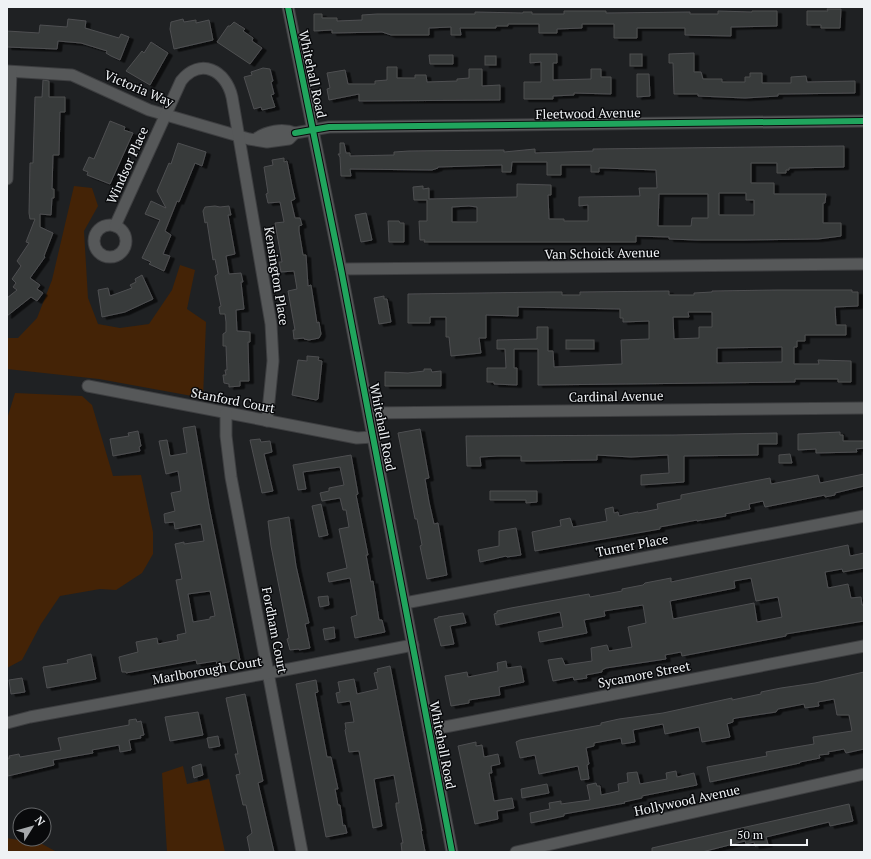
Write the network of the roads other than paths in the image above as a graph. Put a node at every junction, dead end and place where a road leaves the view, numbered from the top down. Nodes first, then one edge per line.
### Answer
1 (288, 7) edge
2 (9, 72) edge
3 (165, 115) junction
4 (864, 121) edge
5 (313, 129) junction
6 (239, 137) junction
7 (7, 178) edge
8 (115, 226) dead end
9 (864, 264) edge
10 (341, 269) junction
11 (88, 386) dead end
12 (864, 408) edge
13 (226, 413) junction
14 (369, 413) junction
15 (267, 421) junction
16 (373, 437) junction
17 (864, 516) edge
18 (405, 603) junction
19 (413, 645) junction
20 (864, 646) edge
21 (269, 673) junction
22 (7, 723) edge
23 (429, 730) junction
24 (864, 774) edge
25 (302, 852) edge
26 (452, 852) edge
27 (516, 852) edge

1 - 5 street, Whitehall Road
2 - 3 street, Victoria Way
2 - 7 street, Victoria Way
3 - 6 street, Victoria Way
3 - 6 street, Windsor Place
3 - 8 street, Windsor Place
4 - 5 street, Fleetwood Avenue
5 - 6 street, Victoria Way
5 - 10 street, Whitehall Road
6 - 15 street, Kensington Place
9 - 10 street, Van Schoick Avenue
10 - 14 street, Whitehall Road
11 - 13 street, Stanford Court
12 - 14 street, Cardinal Avenue
13 - 15 street, Stanford Court
13 - 21 street, Fordham Court
14 - 16 street, Whitehall Road
15 - 16 street, Stanford Court
16 - 18 street, Whitehall Road
17 - 18 street, Turner Place
18 - 19 street, Whitehall Road
19 - 21 street, Marlborough Court
19 - 23 street, Whitehall Road
20 - 23 street, Sycamore Street
21 - 22 street, Marlborough Court
21 - 25 street, Fordham Court
23 - 26 street, Whitehall Road
24 - 27 street, Hollywood Avenue

